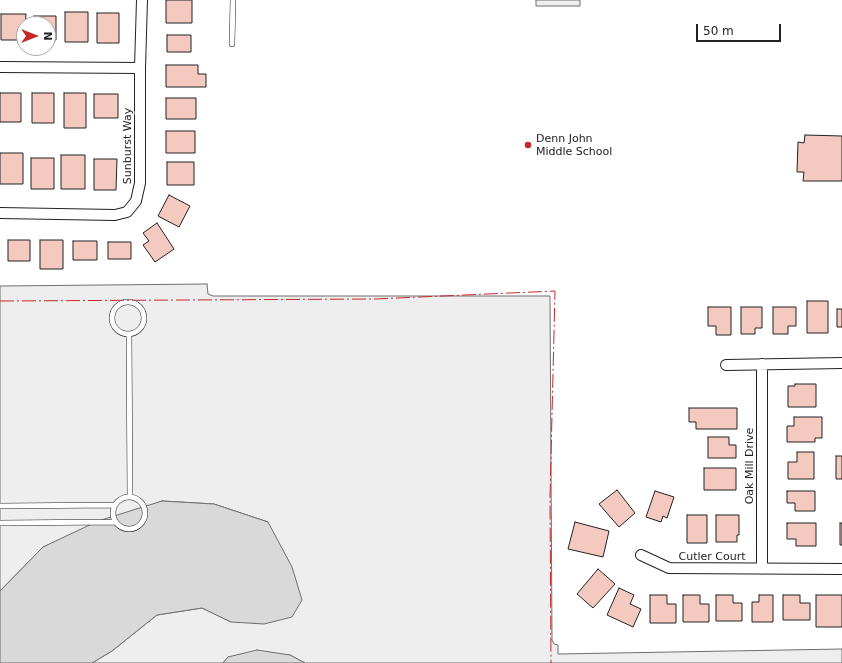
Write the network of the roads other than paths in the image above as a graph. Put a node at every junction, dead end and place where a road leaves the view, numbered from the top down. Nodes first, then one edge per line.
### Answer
1 (142, 0) edge
2 (233, 0) edge
3 (232, 44) dead end
4 (0, 67) edge
5 (140, 68) junction
6 (0, 213) edge
7 (129, 334) junction
8 (842, 363) edge
9 (762, 364) junction
10 (726, 365) dead end
11 (130, 497) junction
12 (114, 505) junction
13 (0, 506) edge
14 (115, 522) junction
15 (0, 523) edge
16 (641, 555) dead end
17 (762, 569) junction
18 (842, 569) edge

1 - 5 street, Sunburst Way
2 - 3 lane
4 - 5 street
5 - 6 street, Sunburst Way
7 - 7 lane
7 - 11 lane
8 - 9 street
9 - 10 street
9 - 17 street, Oak Mill Drive
11 - 12 lane
11 - 14 lane
12 - 13 lane
12 - 14 lane
14 - 15 lane
16 - 17 street, Cutler Court
17 - 18 street

